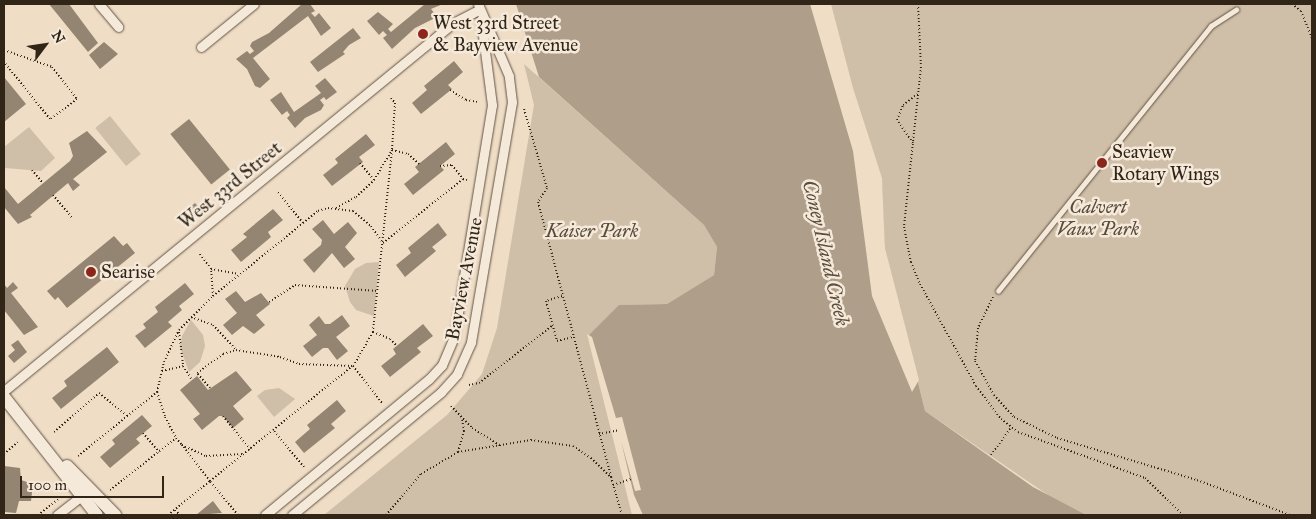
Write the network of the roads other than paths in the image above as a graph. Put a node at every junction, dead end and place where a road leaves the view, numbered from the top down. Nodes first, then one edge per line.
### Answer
1 (99, 4) edge
2 (254, 4) edge
3 (479, 7) edge
4 (1236, 10) dead end
5 (118, 27) dead end
6 (201, 47) dead end
7 (998, 291) road end
8 (4, 391) edge
9 (4, 398) edge
10 (85, 492) junction
11 (57, 515) edge
12 (97, 515) edge
13 (115, 515) edge
14 (265, 515) edge
15 (292, 515) edge

1 - 5 street
2 - 6 street
3 - 8 street, West 33rd Street
3 - 14 street, Bayview Avenue
3 - 15 street, Bayview Avenue
4 - 7 lane
9 - 10 main road
10 - 11 street
10 - 12 main road
10 - 13 main road

